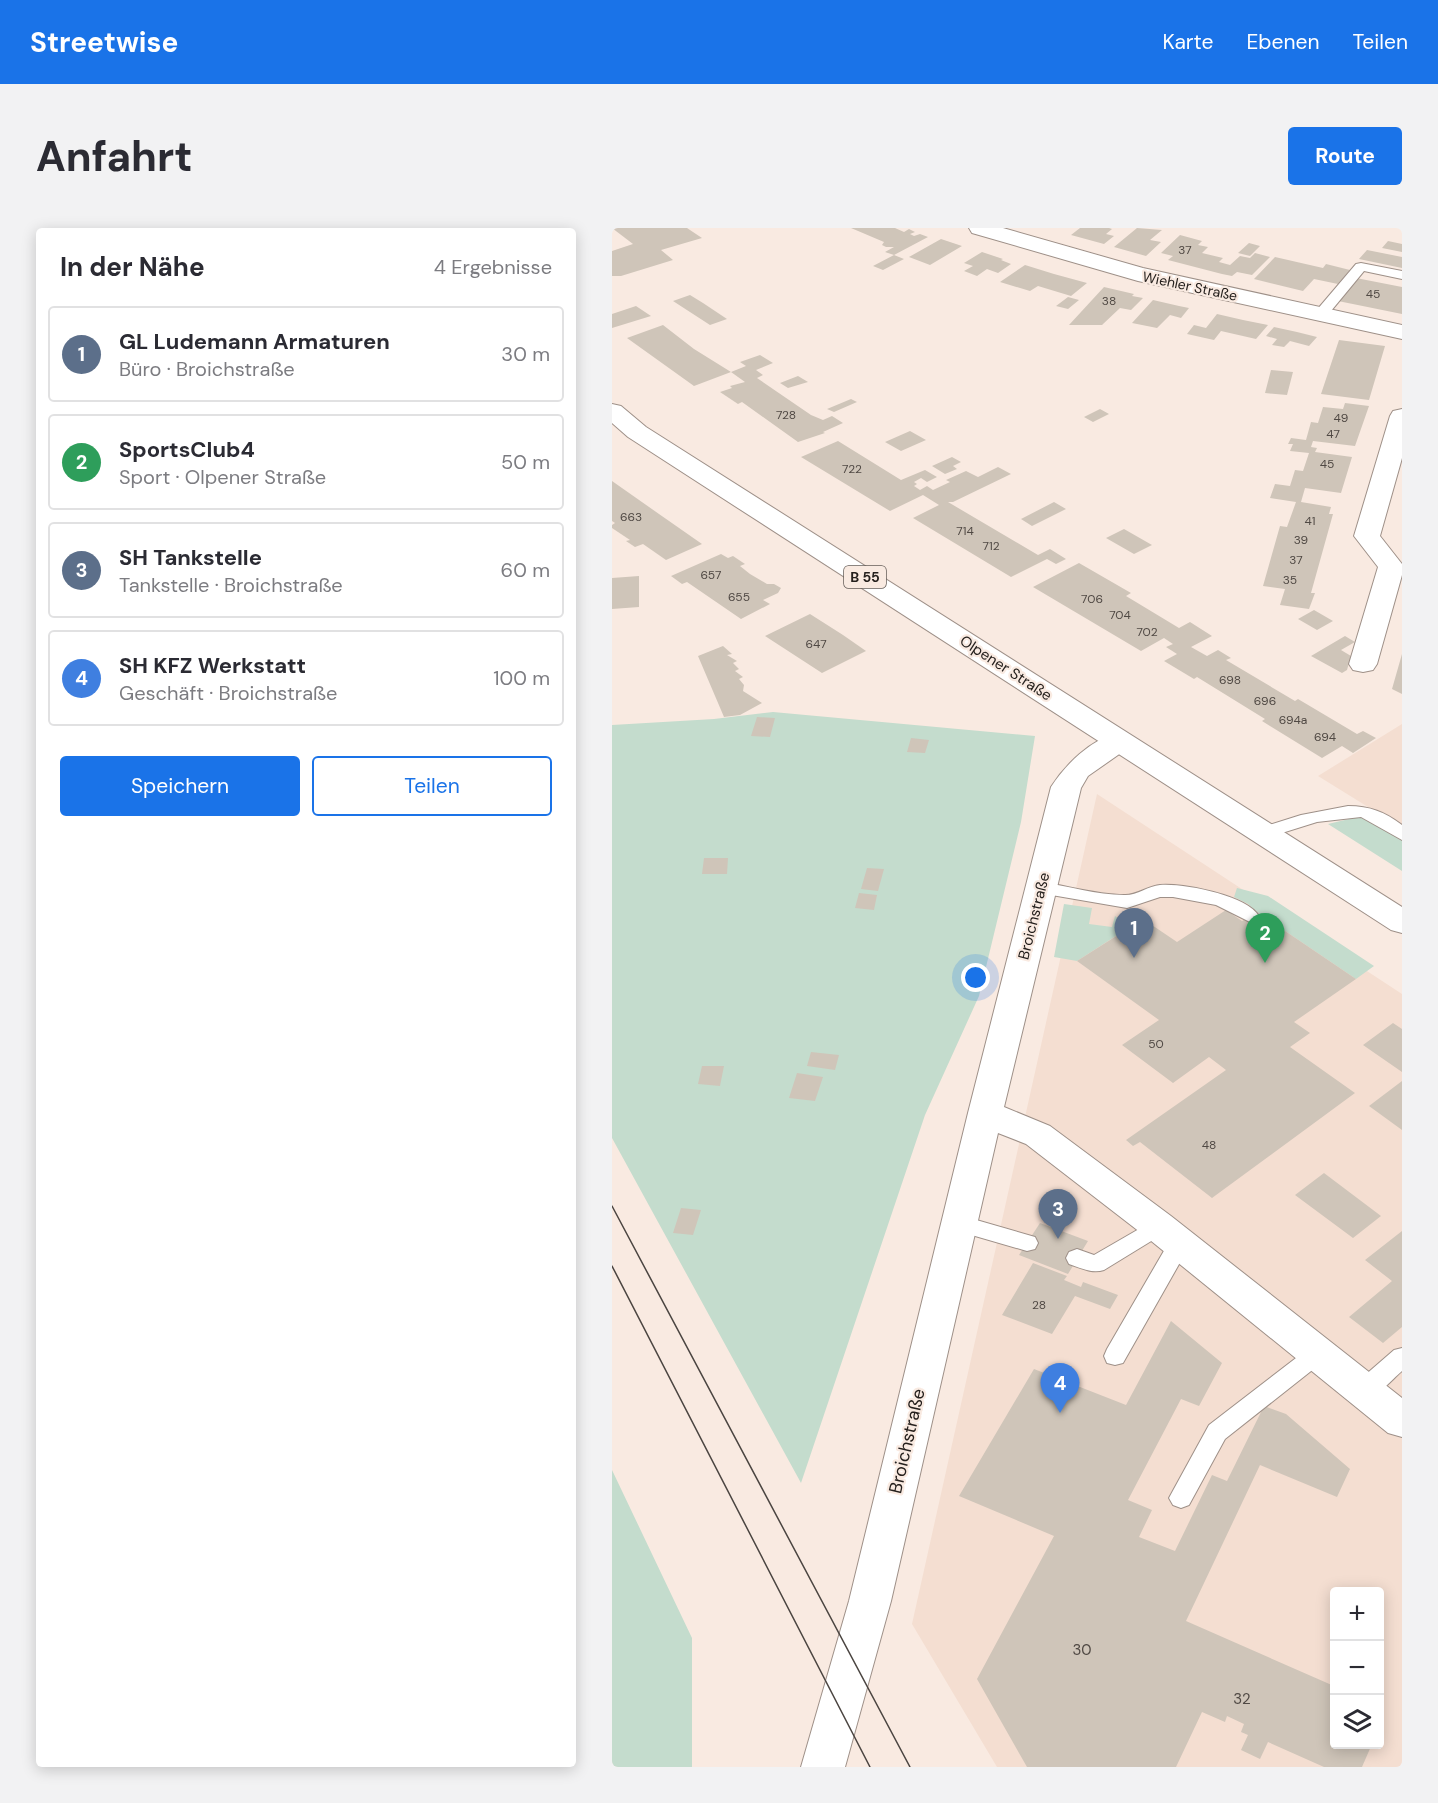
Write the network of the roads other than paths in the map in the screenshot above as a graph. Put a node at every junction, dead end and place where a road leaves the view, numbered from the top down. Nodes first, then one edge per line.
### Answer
1 (980, 228) edge
2 (1402, 275) edge
3 (1321, 314) junction
4 (1402, 332) edge
5 (612, 411) edge
6 (1402, 416) edge
7 (1395, 466) edge
8 (1396, 568) edge
9 (1363, 664) dead end
10 (1118, 742) junction
11 (1263, 833) junction
12 (1402, 834) edge
13 (1041, 888) junction
14 (1250, 916) dead end
15 (1402, 922) edge
16 (985, 1113) junction
17 (959, 1223) junction
18 (1169, 1235) junction
19 (1027, 1243) dead end
20 (1077, 1258) dead end
21 (1317, 1354) junction
22 (1115, 1356) dead end
23 (1402, 1357) edge
24 (1364, 1390) junction
25 (1402, 1421) edge
26 (1181, 1498) dead end
27 (823, 1767) edge

1 - 3 street, Wiehler Straße
2 - 3 lane
3 - 4 street, Wiehler Straße
5 - 10 street, Olpener Straße / B 55
6 - 7 street
7 - 8 street
8 - 9 street
10 - 11 street, Olpener Straße / B 55
10 - 13 street, Broichstraße
11 - 12 lane
11 - 15 street, Olpener Straße / B 55
13 - 14 lane
13 - 16 street, Broichstraße
16 - 17 street, Broichstraße
16 - 18 street
17 - 19 lane
17 - 27 street, Broichstraße
18 - 20 lane
18 - 21 street
18 - 22 lane
21 - 24 street
21 - 26 lane
23 - 24 lane
24 - 25 street

